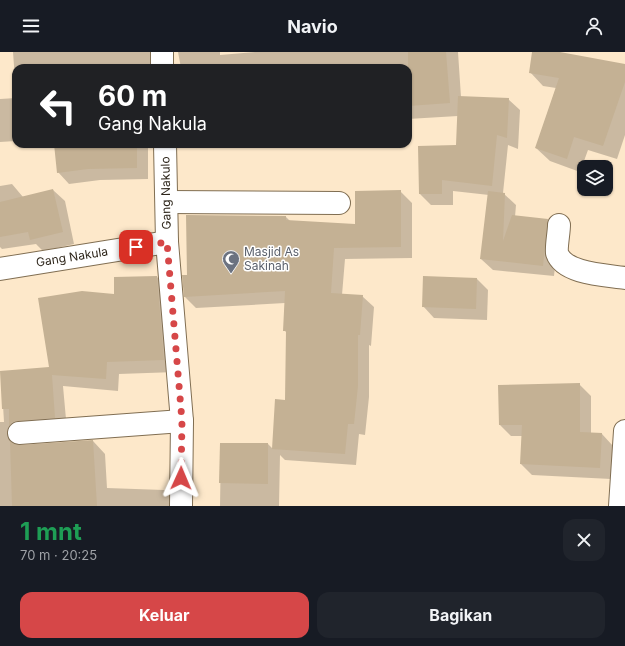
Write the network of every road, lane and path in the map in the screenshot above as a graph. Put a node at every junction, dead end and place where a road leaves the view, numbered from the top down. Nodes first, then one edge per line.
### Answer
1 (162, 52) edge
2 (162, 64) edge
3 (165, 148) edge
4 (166, 202) junction
5 (339, 203) dead end
6 (559, 225) dead end
7 (167, 242) junction
8 (0, 269) edge
9 (625, 278) edge
10 (182, 421) junction
11 (625, 431) edge
12 (19, 433) dead end
13 (181, 506) edge
14 (620, 506) edge

1 - 2 street
3 - 4 street, Gang Nakulo
4 - 5 street
4 - 7 street, Gang Nakulo
6 - 9 street
7 - 8 street, Gang Nakula
7 - 10 street
10 - 12 street
10 - 13 street
11 - 14 street

